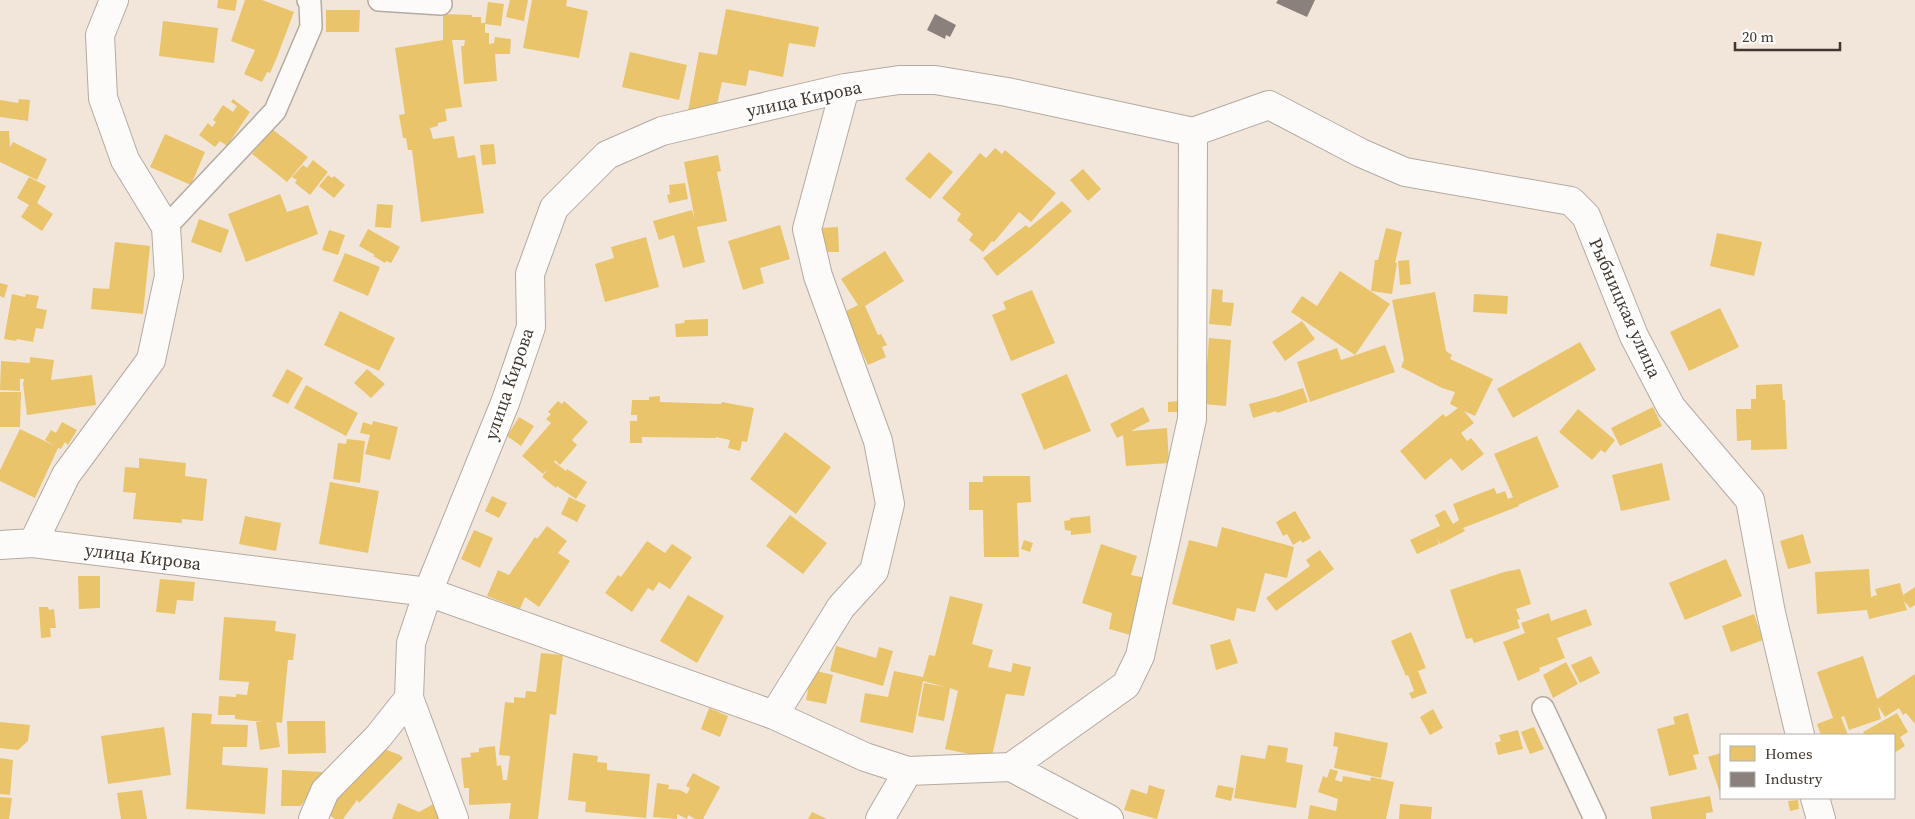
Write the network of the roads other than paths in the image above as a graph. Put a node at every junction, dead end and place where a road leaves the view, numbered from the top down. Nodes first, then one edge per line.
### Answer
1 (114, 0) edge
2 (308, 0) edge
3 (379, 0) edge
4 (441, 4) dead end
5 (845, 88) junction
6 (1193, 132) junction
7 (166, 227) junction
8 (33, 543) junction
9 (0, 545) edge
10 (428, 592) junction
11 (410, 698) junction
12 (1543, 708) dead end
13 (774, 715) junction
14 (1800, 734) edge
15 (1011, 767) junction
16 (908, 771) junction
17 (1816, 799) edge
18 (313, 819) edge
19 (454, 819) edge
20 (880, 819) edge
21 (1109, 819) edge
22 (1595, 819) edge
23 (1821, 819) edge

1 - 7 street
2 - 7 lane
3 - 4 lane
5 - 6 street, улица Кирова
5 - 10 street, улица Кирова
5 - 13 street
6 - 14 street, Рыбницкая улица
6 - 15 street
7 - 8 street
8 - 9 street, улица Кирова
8 - 10 street, улица Кирова
10 - 11 street
10 - 13 street
11 - 18 street
11 - 19 street
12 - 22 lane
13 - 16 street
15 - 16 street
15 - 21 street
16 - 20 street
17 - 23 street

